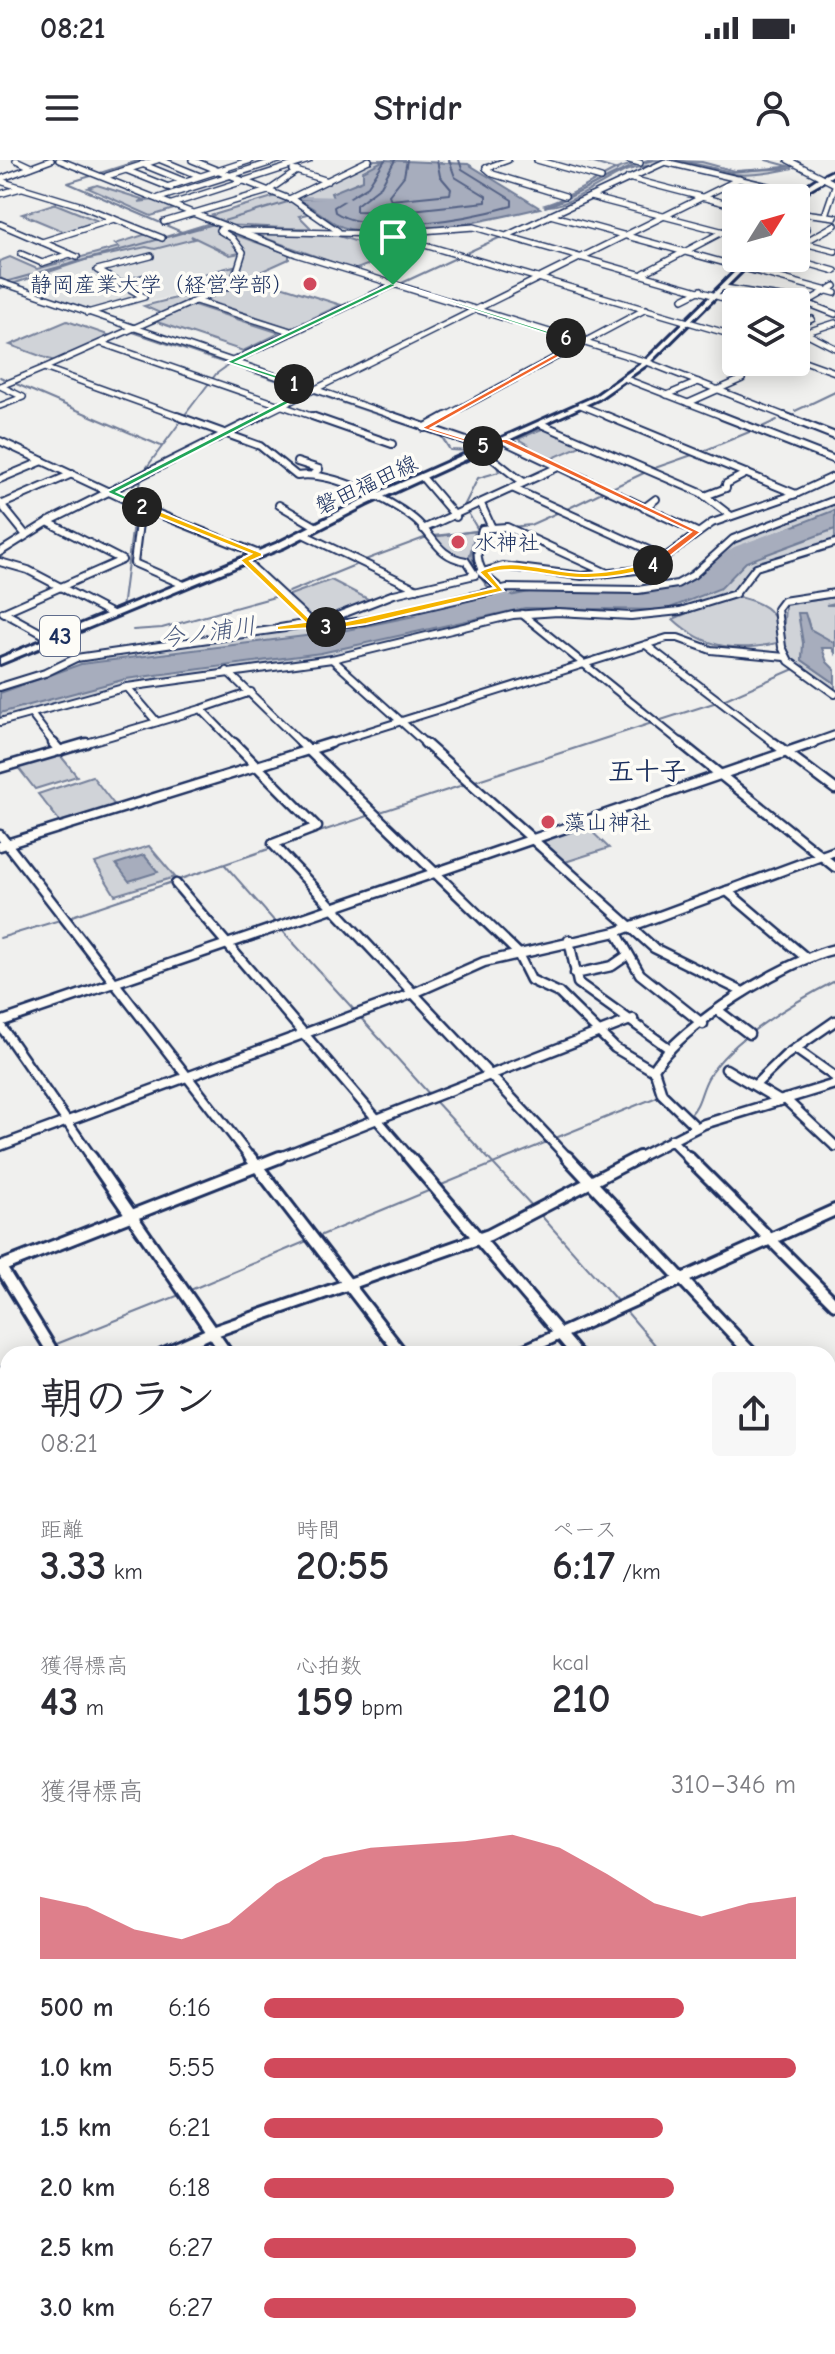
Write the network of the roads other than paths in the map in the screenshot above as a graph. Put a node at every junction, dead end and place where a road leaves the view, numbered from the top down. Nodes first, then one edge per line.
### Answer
1 (16, 160) edge
2 (51, 160) edge
3 (59, 160) edge
4 (159, 160) edge
5 (192, 160) edge
6 (220, 160) edge
7 (250, 160) edge
8 (279, 160) edge
9 (307, 160) edge
10 (354, 160) edge
11 (508, 160) edge
12 (537, 160) edge
13 (629, 160) edge
14 (788, 160) edge
15 (366, 161) edge
16 (640, 163) dead end
17 (142, 164) junction
18 (235, 165) junction
19 (31, 167) junction
20 (286, 167) junction
21 (0, 169) edge
22 (126, 170) junction
23 (218, 171) junction
24 (297, 171) junction
25 (835, 172) edge
26 (15, 174) junction
27 (105, 176) junction
28 (200, 176) junction
29 (230, 176) junction
30 (260, 176) junction
31 (601, 178) dead end
32 (628, 178) junction
33 (823, 178) junction
34 (739, 179) junction
35 (0, 180) edge
36 (184, 181) junction
37 (243, 181) junction
38 (328, 181) junction
39 (278, 183) junction
40 (759, 184) edge
41 (835, 185) edge
42 (167, 187) junction
43 (196, 187) junction
44 (226, 187) junction
45 (810, 187) edge
46 (21, 188) junction
47 (268, 191) junction
48 (179, 192) junction
49 (210, 192) junction
50 (0, 194) edge
51 (250, 196) junction
52 (565, 196) dead end
53 (590, 197) junction
54 (702, 197) junction
55 (159, 198) junction
56 (292, 199) junction
57 (232, 201) junction
58 (722, 202) edge
59 (172, 204) junction
60 (124, 212) dead end
61 (167, 212) dead end
62 (193, 213) junction
63 (810, 213) edge
64 (815, 214) junction
65 (550, 215) junction
66 (825, 215) junction
67 (664, 216) junction
68 (179, 217) junction
69 (835, 217) edge
70 (111, 218) junction
71 (135, 218) dead end
72 (810, 218) edge
73 (121, 222) junction
74 (164, 222) dead end
75 (0, 224) edge
76 (835, 225) edge
77 (9, 227) junction
78 (227, 227) junction
79 (0, 230) edge
80 (167, 232) dead end
81 (240, 232) junction
82 (340, 232) junction
83 (722, 232) edge
84 (722, 232) edge
85 (386, 234) junction
86 (508, 235) junction
87 (625, 236) junction
88 (810, 239) edge
89 (42, 242) junction
90 (810, 245) edge
91 (58, 249) junction
92 (835, 251) edge
93 (683, 252) junction
94 (21, 254) dead end
95 (70, 254) junction
96 (151, 256) dead end
97 (583, 256) junction
98 (77, 257) dead end
99 (30, 258) junction
100 (722, 262) edge
101 (810, 264) edge
102 (835, 271) edge
103 (740, 272) edge
104 (758, 272) edge
105 (644, 273) junction
106 (153, 275) dead end
107 (539, 278) junction
108 (3, 284) edge
109 (121, 284) junction
110 (393, 285) junction
111 (835, 286) edge
112 (701, 290) junction
113 (721, 291) junction
114 (827, 291) junction
115 (835, 293) edge
116 (683, 299) dead end
117 (810, 300) edge
118 (196, 301) junction
119 (810, 303) edge
120 (646, 309) junction
121 (476, 310) junction
122 (86, 313) junction
123 (835, 314) edge
124 (690, 321) junction
125 (835, 323) edge
126 (132, 329) junction
127 (722, 331) edge
128 (810, 331) edge
129 (293, 332) junction
130 (810, 333) edge
131 (835, 336) edge
132 (822, 339) junction
133 (581, 342) junction
134 (101, 343) junction
135 (835, 348) edge
136 (647, 362) junction
137 (232, 363) junction
138 (810, 363) edge
139 (44, 368) junction
140 (835, 372) edge
141 (626, 379) junction
142 (742, 379) dead end
143 (698, 382) junction
144 (2, 388) edge
145 (311, 390) junction
146 (719, 390) junction
147 (667, 395) junction
148 (688, 403) junction
149 (281, 405) junction
150 (580, 405) junction
151 (0, 406) edge
152 (541, 424) junction
153 (424, 428) junction
154 (227, 434) junction
155 (835, 436) edge
156 (0, 441) edge
157 (504, 441) junction
158 (392, 444) dead end
159 (484, 449) junction
160 (308, 453) dead end
161 (835, 460) edge
162 (43, 461) junction
163 (297, 462) junction
164 (285, 467) junction
165 (556, 468) junction
166 (314, 473) junction
167 (747, 473) junction
168 (72, 474) junction
169 (835, 476) edge
170 (422, 477) junction
171 (0, 479) edge
172 (524, 482) junction
173 (512, 488) junction
174 (110, 492) junction
175 (796, 494) junction
176 (705, 496) junction
177 (376, 497) junction
178 (656, 499) dead end
179 (835, 500) edge
180 (1, 503) edge
181 (481, 504) junction
182 (279, 505) dead end
183 (141, 507) junction
184 (644, 508) junction
185 (731, 516) junction
186 (456, 517) junction
187 (48, 522) junction
188 (317, 527) junction
189 (492, 528) junction
190 (697, 532) junction
191 (25, 534) junction
192 (303, 534) junction
193 (428, 534) junction
194 (835, 541) edge
195 (0, 552) edge
196 (259, 554) junction
197 (664, 557) junction
198 (244, 560) junction
199 (0, 562) edge
200 (483, 572) junction
201 (474, 573) junction
202 (608, 574) junction
203 (184, 585) junction
204 (61, 587) junction
205 (417, 589) junction
206 (501, 589) junction
207 (835, 593) edge
208 (2, 611) edge
209 (119, 611) junction
210 (522, 614) junction
211 (312, 623) junction
212 (280, 628) junction
213 (52, 639) junction
214 (646, 645) junction
215 (785, 657) junction
216 (332, 659) junction
217 (0, 661) edge
218 (581, 665) junction
219 (227, 671) junction
220 (0, 687) edge
221 (127, 687) junction
222 (251, 692) junction
223 (835, 694) edge
224 (201, 709) junction
225 (31, 714) junction
226 (403, 720) junction
227 (0, 722) edge
228 (157, 722) junction
229 (835, 735) edge
230 (309, 749) junction
231 (60, 751) junction
232 (787, 752) junction
233 (257, 765) junction
234 (0, 768) edge
235 (719, 775) junction
236 (835, 789) edge
237 (0, 835) edge
238 (534, 839) junction
239 (3, 845) edge
240 (835, 851) edge
241 (822, 856) junction
242 (835, 867) edge
243 (435, 873) junction
244 (176, 884) dead end
245 (727, 891) junction
246 (334, 908) junction
247 (631, 927) junction
248 (616, 932) junction
249 (569, 940) junction
250 (228, 944) junction
251 (835, 949) edge
252 (517, 952) junction
253 (625, 957) junction
254 (805, 957) junction
255 (575, 974) junction
256 (115, 984) junction
257 (743, 992) junction
258 (414, 993) junction
259 (720, 1012) junction
260 (633, 1019) junction
261 (835, 1021) edge
262 (0, 1024) edge
263 (703, 1024) junction
264 (306, 1033) junction
265 (599, 1033) junction
266 (749, 1034) dead end
267 (670, 1049) junction
268 (797, 1050) junction
269 (726, 1069) dead end
270 (654, 1071) junction
271 (490, 1075) junction
272 (187, 1077) junction
273 (835, 1077) edge
274 (835, 1084) edge
275 (755, 1085) junction
276 (782, 1100) junction
277 (379, 1118) junction
278 (67, 1121) junction
279 (696, 1127) junction
280 (671, 1140) junction
281 (0, 1146) edge
282 (835, 1146) edge
283 (256, 1167) junction
284 (591, 1183) junction
285 (835, 1210) edge
286 (132, 1216) junction
287 (480, 1239) junction
288 (770, 1239) junction
289 (0, 1267) edge
290 (683, 1279) junction
291 (347, 1284) junction
292 (835, 1304) edge
293 (212, 1332) junction
294 (560, 1334) junction
295 (49, 1346) edge
296 (180, 1346) edge
297 (222, 1346) edge
298 (396, 1346) edge
299 (534, 1346) edge
300 (570, 1346) edge
301 (745, 1346) edge

1 - 19 street
2 - 19 street
3 - 27 street
4 - 17 street
4 - 28 street
5 - 23 street
6 - 18 street
7 - 18 street
8 - 29 street
9 - 20 street
10 - 15 street
11 - 52 street
12 - 31 street
13 - 16 street
14 - 33 street
15 - 38 street
17 - 22 street
17 - 36 street
18 - 23 street
19 - 26 street
20 - 24 street
20 - 30 street
21 - 26 street
22 - 27 street
22 - 42 street
23 - 28 street
23 - 29 street
24 - 38 street
24 - 39 street
25 - 33 main road
26 - 35 street
27 - 55 street
28 - 36 street
29 - 37 street
29 - 43 street
30 - 37 street
30 - 39 street
32 - 34 street
32 - 53 street
32 - 54 street
33 - 41 street
33 - 45 main road
34 - 40 street
34 - 54 street
35 - 46 street
36 - 42 street
37 - 44 street
37 - 47 street
38 - 56 street
39 - 47 street
41 - 66 street
42 - 48 street
43 - 48 street
43 - 49 street
44 - 49 street
44 - 51 street
46 - 50 street
46 - 70 street
47 - 51 street
47 - 56 street
48 - 55 street
49 - 57 street
49 - 59 street
51 - 57 street
53 - 65 street
53 - 67 street
54 - 58 street
54 - 67 street
55 - 59 street
56 - 82 street
57 - 62 street
59 - 62 street
60 - 70 street
61 - 68 street
62 - 68 street
62 - 78 street
63 - 64 street
64 - 66 street
64 - 72 street
65 - 86 street
65 - 87 street
66 - 69 street
67 - 83 street
67 - 87 street
68 - 74 street
70 - 73 street
70 - 89 street
71 - 73 street
73 - 80 street
75 - 77 street
76 - 88 street
77 - 79 street
77 - 89 street
78 - 81 street
78 - 118 street
81 - 82 street
81 - 110 street
82 - 85 street
84 - 93 street
85 - 86 street
85 - 107 street
86 - 97 street
87 - 93 street
87 - 97 street
89 - 91 street
90 - 92 street
91 - 95 street
91 - 99 street
93 - 100 street
93 - 105 street
94 - 99 street
95 - 98 street
95 - 99 street
96 - 109 street
97 - 105 street
97 - 107 street
101 - 102 street
103 - 113 main road, 磐田福田線 / 43
104 - 114 street
105 - 112 street
106 - 109 street
107 - 120 street
107 - 121 street
108 - 122 street
109 - 122 street
110 - 121 street
110 - 129 street
111 - 114 street
112 - 113 street
112 - 116 street
113 - 124 main road, 磐田福田線 / 43
114 - 115 street
114 - 117 street
118 - 126 street
118 - 129 street
119 - 123 street
120 - 124 street
120 - 133 street
121 - 133 street
121 - 145 street
122 - 126 street
124 - 127 street
124 - 136 main road, 磐田福田線 / 43
125 - 128 street
126 - 134 street
126 - 137 street
129 - 137 street
130 - 132 street
131 - 132 street
132 - 135 street
133 - 136 street
133 - 153 street
134 - 139 street
134 - 149 street
136 - 141 main road, 磐田福田線 / 43
136 - 143 street
137 - 145 street
138 - 140 street
139 - 144 street
139 - 154 street
141 - 147 street
141 - 150 main road, 磐田福田線 / 43
142 - 146 street
143 - 146 street
143 - 147 street
144 - 151 street
145 - 149 street
145 - 153 street
146 - 148 street
146 - 155 street
147 - 148 street
148 - 161 street
149 - 154 street
149 - 158 street
150 - 152 main road, 磐田福田線 / 43
150 - 167 street
152 - 157 main road, 磐田福田線 / 43
152 - 176 street
153 - 159 street
154 - 164 street
154 - 174 street
156 - 162 street
157 - 159 main road, 磐田福田線 / 43
157 - 165 street
159 - 170 main road, 磐田福田線 / 43
159 - 172 street
160 - 163 street
162 - 168 street
162 - 171 street
163 - 164 street
163 - 166 street
164 - 166 street
165 - 172 street
165 - 184 street
166 - 177 street
167 - 175 street
167 - 176 street
168 - 174 street
168 - 180 street
169 - 175 street
170 - 177 main road, 磐田福田線 / 43
170 - 186 street
172 - 173 street
173 - 181 street
173 - 197 street
174 - 183 street
174 - 187 street
175 - 185 street
176 - 185 street
177 - 188 main road, 磐田福田線 / 43
177 - 193 street
178 - 184 street
179 - 206 street
180 - 191 street
181 - 186 street
181 - 189 street
182 - 188 street
183 - 196 street
183 - 203 street
184 - 190 street
185 - 190 street
186 - 193 street
187 - 191 street
187 - 204 street
188 - 192 main road, 磐田福田線 / 43
189 - 200 street
189 - 202 street
190 - 197 street
191 - 195 street
192 - 196 main road, 磐田福田線 / 43
192 - 205 street
193 - 201 street
194 - 210 street
196 - 198 main road, 磐田福田線 / 43
197 - 202 street
198 - 203 main road, 磐田福田線 / 43
198 - 211 street
199 - 204 street
200 - 201 street
200 - 202 street
200 - 206 street
201 - 205 street
203 - 209 main road, 磐田福田線 / 43
204 - 208 street
204 - 209 street
205 - 211 street
206 - 212 street
207 - 215 street
208 - 213 street
209 - 213 main road, 磐田福田線 / 43
210 - 216 street
210 - 218 street
211 - 212 street
212 - 220 street
213 - 217 main road, 磐田福田線 / 43
214 - 215 street
214 - 218 street
214 - 232 street
215 - 223 street
216 - 219 street
216 - 226 street
218 - 226 street
218 - 235 street
219 - 221 street
219 - 222 street
221 - 225 street
221 - 228 street
222 - 224 street
222 - 230 street
224 - 228 street
224 - 233 street
225 - 227 street
225 - 231 street
226 - 230 street
226 - 238 street
228 - 231 street
229 - 232 street
230 - 233 street
230 - 243 street
231 - 234 street
232 - 235 street
232 - 236 street
233 - 239 street
233 - 246 street
235 - 238 street
235 - 241 street
237 - 239 street
238 - 243 street
238 - 247 street
239 - 256 street
240 - 241 street
241 - 242 street
241 - 245 street
243 - 246 street
243 - 252 street
244 - 250 street
245 - 247 street
245 - 254 street
246 - 250 street
246 - 258 street
247 - 248 street
247 - 257 street
248 - 249 street
248 - 253 street
249 - 252 street
249 - 255 street
250 - 256 street
250 - 264 street
251 - 254 street
252 - 258 street
252 - 265 street
253 - 255 street
253 - 263 street
254 - 257 street
255 - 260 street
256 - 262 street
256 - 272 street
257 - 259 street
258 - 264 street
258 - 271 street
259 - 263 street
259 - 266 street
260 - 265 street
260 - 267 street
261 - 268 street
262 - 278 street
263 - 267 street
264 - 272 street
264 - 277 street
265 - 270 street
265 - 271 street
267 - 270 street
268 - 273 street
268 - 275 street
269 - 275 street
270 - 279 street
271 - 277 street
271 - 284 street
272 - 278 street
272 - 283 street
274 - 276 street
275 - 276 street
276 - 279 street
276 - 282 street
277 - 283 street
277 - 287 street
278 - 281 street
278 - 286 street
279 - 280 street
280 - 284 street
280 - 288 street
283 - 286 street
283 - 291 street
284 - 287 street
284 - 290 street
285 - 288 street
286 - 289 street
286 - 293 street
287 - 291 street
287 - 294 street
288 - 290 street
288 - 292 street
289 - 295 street
290 - 294 street
290 - 301 street
291 - 293 street
291 - 298 street
293 - 296 street
293 - 297 street
294 - 299 street
294 - 300 street

